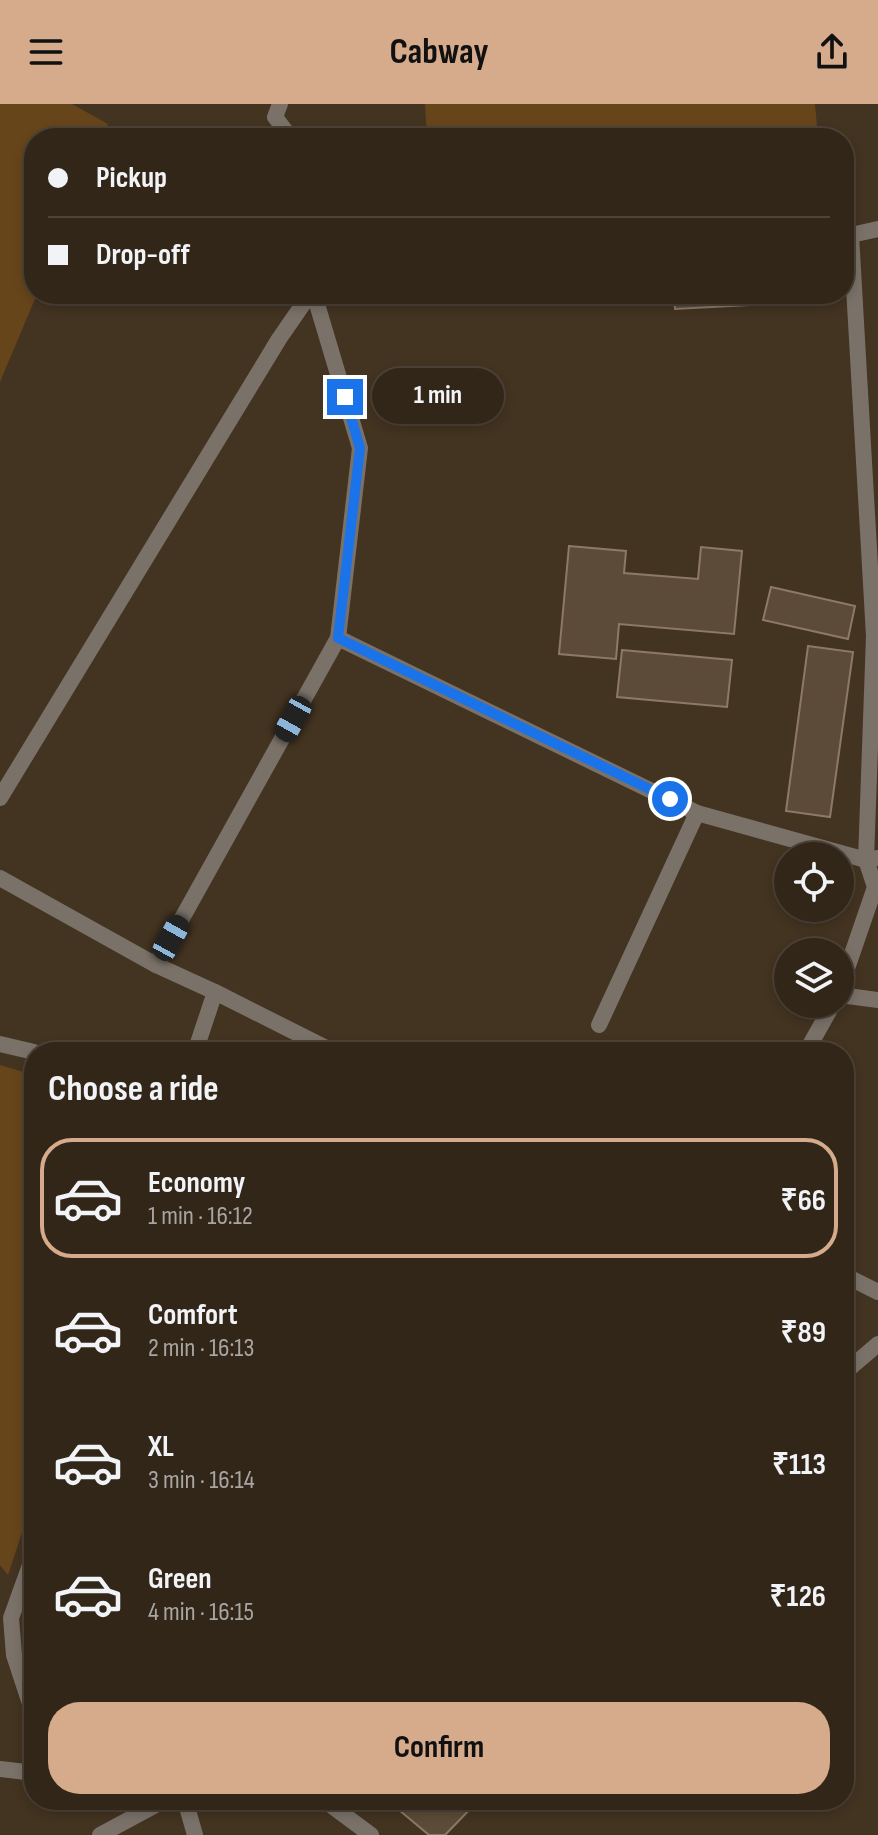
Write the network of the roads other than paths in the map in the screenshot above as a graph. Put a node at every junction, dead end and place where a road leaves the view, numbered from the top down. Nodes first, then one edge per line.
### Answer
1 (280, 104) edge
2 (283, 128) edge
3 (878, 229) edge
4 (854, 234) edge
5 (854, 287) edge
6 (305, 304) edge
7 (315, 304) edge
8 (338, 638) junction
9 (0, 798) edge
10 (697, 813) junction
11 (872, 859) edge
12 (0, 878) edge
13 (854, 948) edge
14 (156, 965) junction
15 (215, 992) junction
16 (854, 997) edge
17 (878, 1000) edge
18 (825, 1018) edge
19 (599, 1025) dead end
20 (198, 1042) edge
21 (314, 1042) edge
22 (812, 1042) edge
23 (0, 1044) edge
24 (24, 1050) edge
25 (854, 1280) edge
26 (878, 1292) edge
27 (878, 1344) edge
28 (854, 1364) edge
29 (24, 1582) edge
30 (24, 1686) edge
31 (0, 1769) edge
32 (24, 1772) edge
33 (146, 1810) edge
34 (188, 1810) edge
35 (337, 1810) edge
36 (100, 1835) edge
37 (195, 1835) edge
38 (371, 1835) edge

1 - 2 street
3 - 4 street
5 - 11 street
6 - 9 street
7 - 8 street
8 - 10 street
8 - 14 street
10 - 11 street
10 - 19 street
11 - 13 street
12 - 14 street
14 - 15 street
15 - 20 street
15 - 21 street
16 - 17 street
18 - 22 street
23 - 24 street
25 - 26 street
27 - 28 street
29 - 30 street
31 - 32 street
33 - 36 street
34 - 37 street
35 - 38 street

